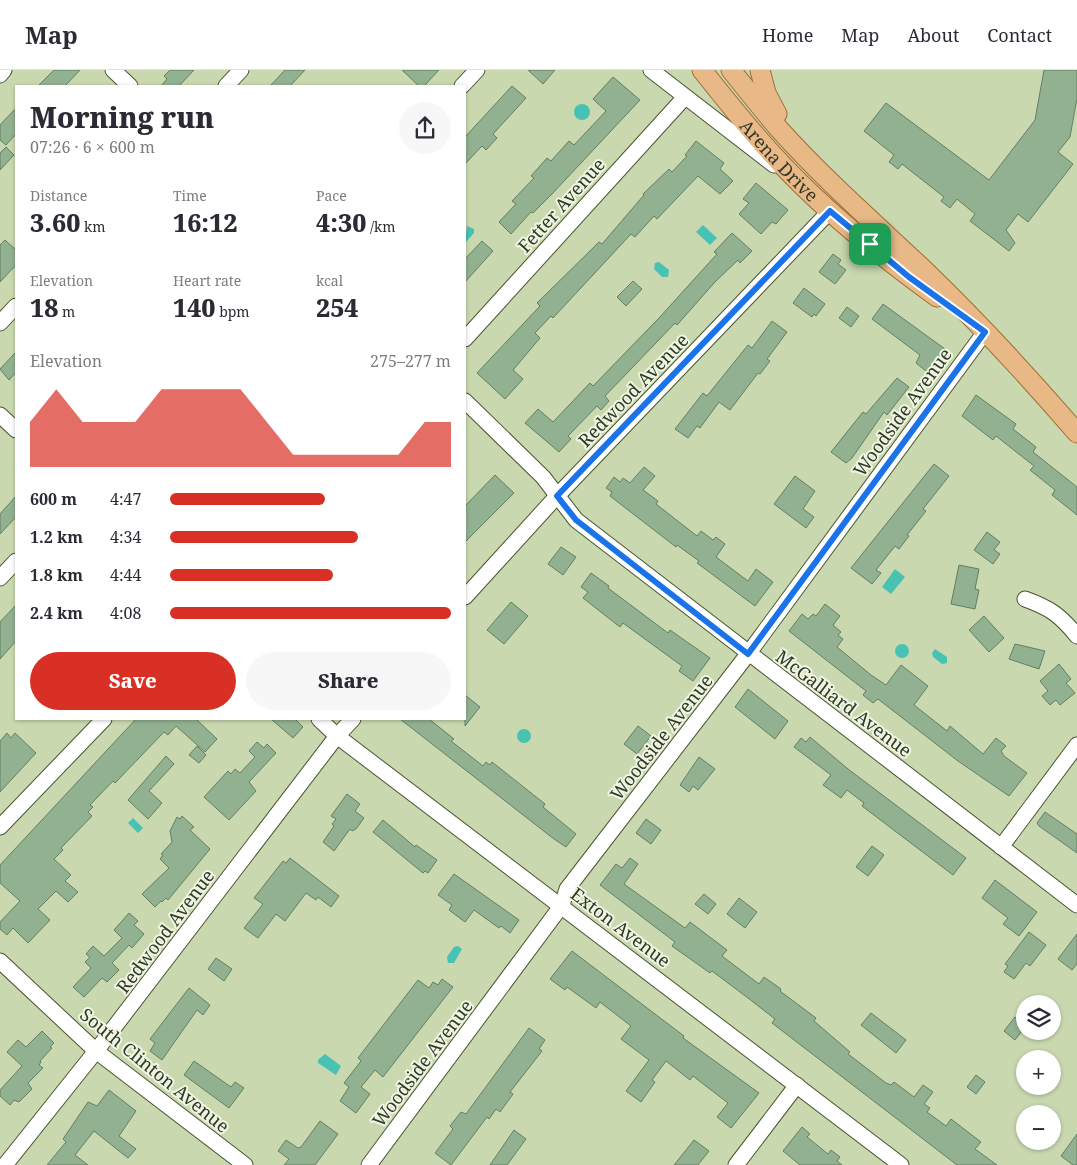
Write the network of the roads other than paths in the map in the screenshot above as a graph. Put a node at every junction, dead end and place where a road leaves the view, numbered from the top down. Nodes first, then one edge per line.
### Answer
1 (4, 70) edge
2 (113, 70) edge
3 (241, 70) edge
4 (477, 70) edge
5 (651, 70) edge
6 (702, 70) edge
7 (731, 70) edge
8 (760, 70) edge
9 (0, 75) edge
10 (129, 85) edge
11 (227, 85) edge
12 (463, 85) edge
13 (685, 97) junction
14 (799, 149) junction
15 (811, 193) junction
16 (830, 211) junction
17 (15, 307) edge
18 (0, 323) edge
19 (985, 332) junction
20 (466, 338) edge
21 (466, 403) edge
22 (0, 415) edge
23 (15, 429) edge
24 (1077, 433) edge
25 (557, 496) junction
26 (15, 562) edge
27 (0, 578) edge
28 (466, 595) edge
29 (1024, 599) dead end
30 (1077, 636) edge
31 (748, 654) junction
32 (103, 720) edge
33 (320, 720) edge
34 (352, 720) edge
35 (337, 736) junction
36 (1077, 745) edge
37 (0, 827) edge
38 (1001, 847) junction
39 (562, 905) junction
40 (1077, 905) edge
41 (0, 961) edge
42 (96, 1051) junction
43 (797, 1085) junction
44 (5, 1165) edge
45 (245, 1165) edge
46 (369, 1165) edge
47 (736, 1165) edge
48 (901, 1165) edge

1 - 9 street
2 - 10 street
3 - 11 street
4 - 12 street
5 - 13 street
6 - 15 main road, Arena Drive
7 - 14 main road, Arena Drive
8 - 14 main road
13 - 15 street
13 - 20 street, Fetter Avenue
14 - 19 main road, Arena Drive
15 - 16 main road, Arena Drive
16 - 19 main road, Arena Drive
16 - 25 street, Redwood Avenue
17 - 18 street
19 - 24 main road, Arena Drive
19 - 31 street, Woodside Avenue
21 - 25 street, McGalliard Avenue
22 - 23 street
25 - 28 street, Redwood Avenue
25 - 31 street, McGalliard Avenue
26 - 27 street
29 - 30 street
31 - 38 street, McGalliard Avenue
31 - 39 street, Woodside Avenue
32 - 37 street
33 - 35 street, Exton Avenue
34 - 35 street, Redwood Avenue
35 - 39 street, Exton Avenue
35 - 42 street, Redwood Avenue
36 - 38 street
38 - 40 street, McGalliard Avenue
39 - 43 street, Exton Avenue
39 - 46 street, Woodside Avenue
41 - 42 street, South Clinton Avenue
42 - 44 street, Redwood Avenue
42 - 45 street, South Clinton Avenue
43 - 47 street
43 - 48 street, Exton Avenue

